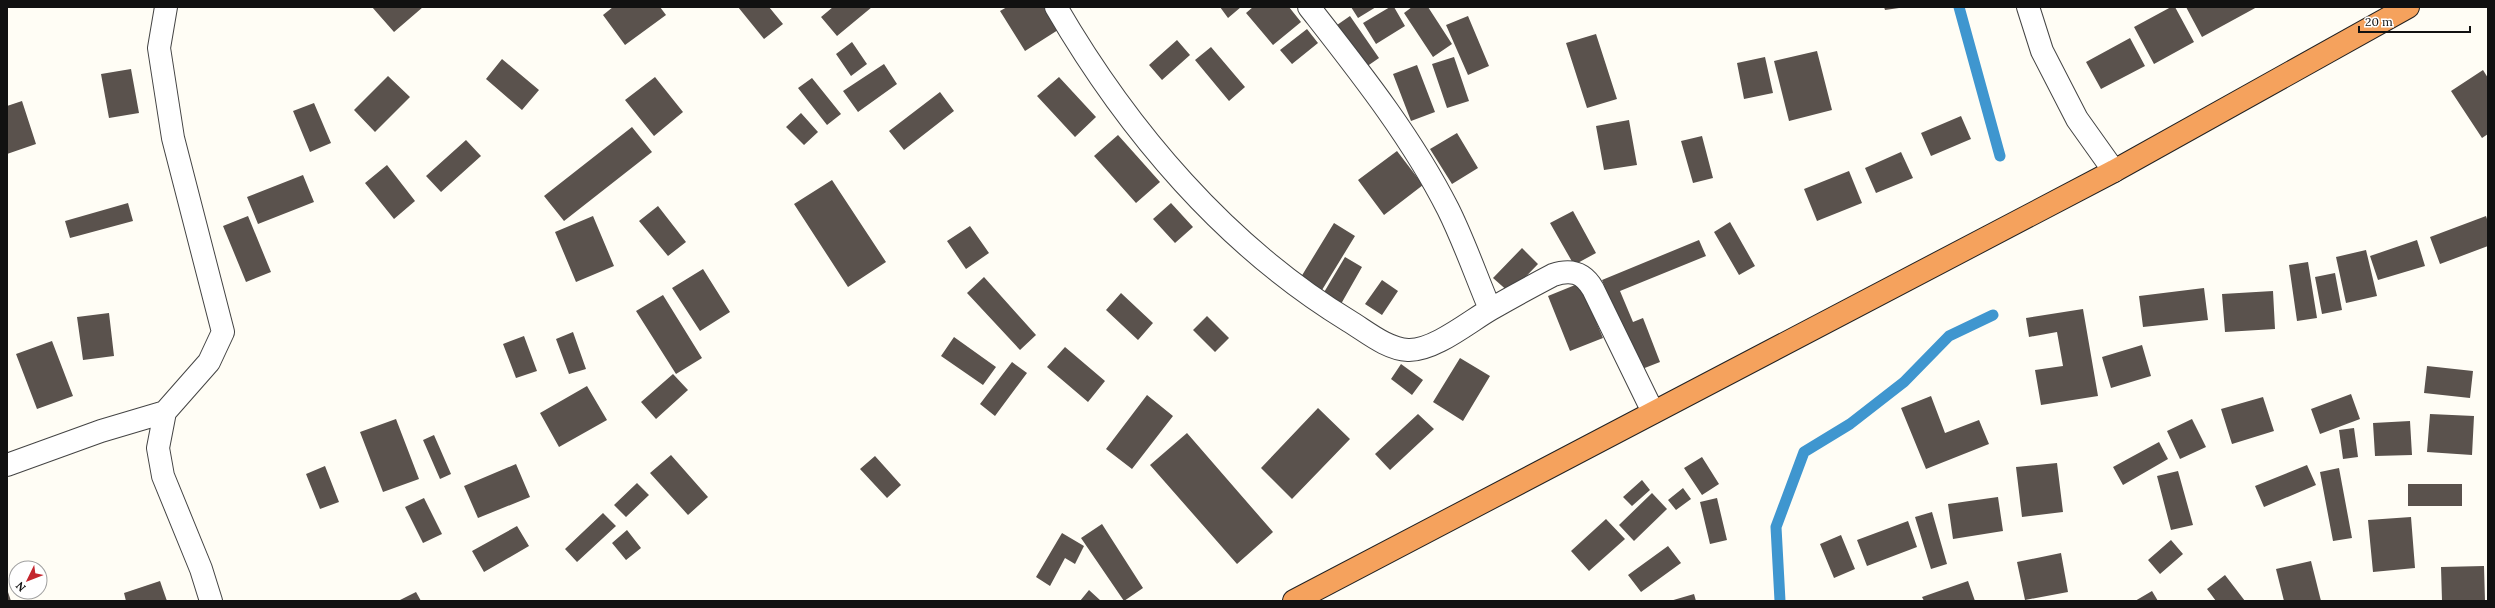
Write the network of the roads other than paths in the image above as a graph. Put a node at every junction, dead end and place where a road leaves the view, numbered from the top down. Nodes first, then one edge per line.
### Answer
1 (166, 7) edge
2 (1056, 7) edge
3 (1309, 7) edge
4 (2028, 7) edge
5 (2408, 7) edge
6 (2114, 171) junction
7 (1490, 309) junction
8 (165, 412) junction
9 (1652, 412) junction
10 (7, 465) edge
11 (211, 601) edge
12 (1294, 601) edge

1 - 8 street
2 - 7 street
3 - 7 street
4 - 6 street
5 - 6 highway
6 - 9 highway
7 - 9 street
8 - 10 street
8 - 11 street
9 - 12 highway

